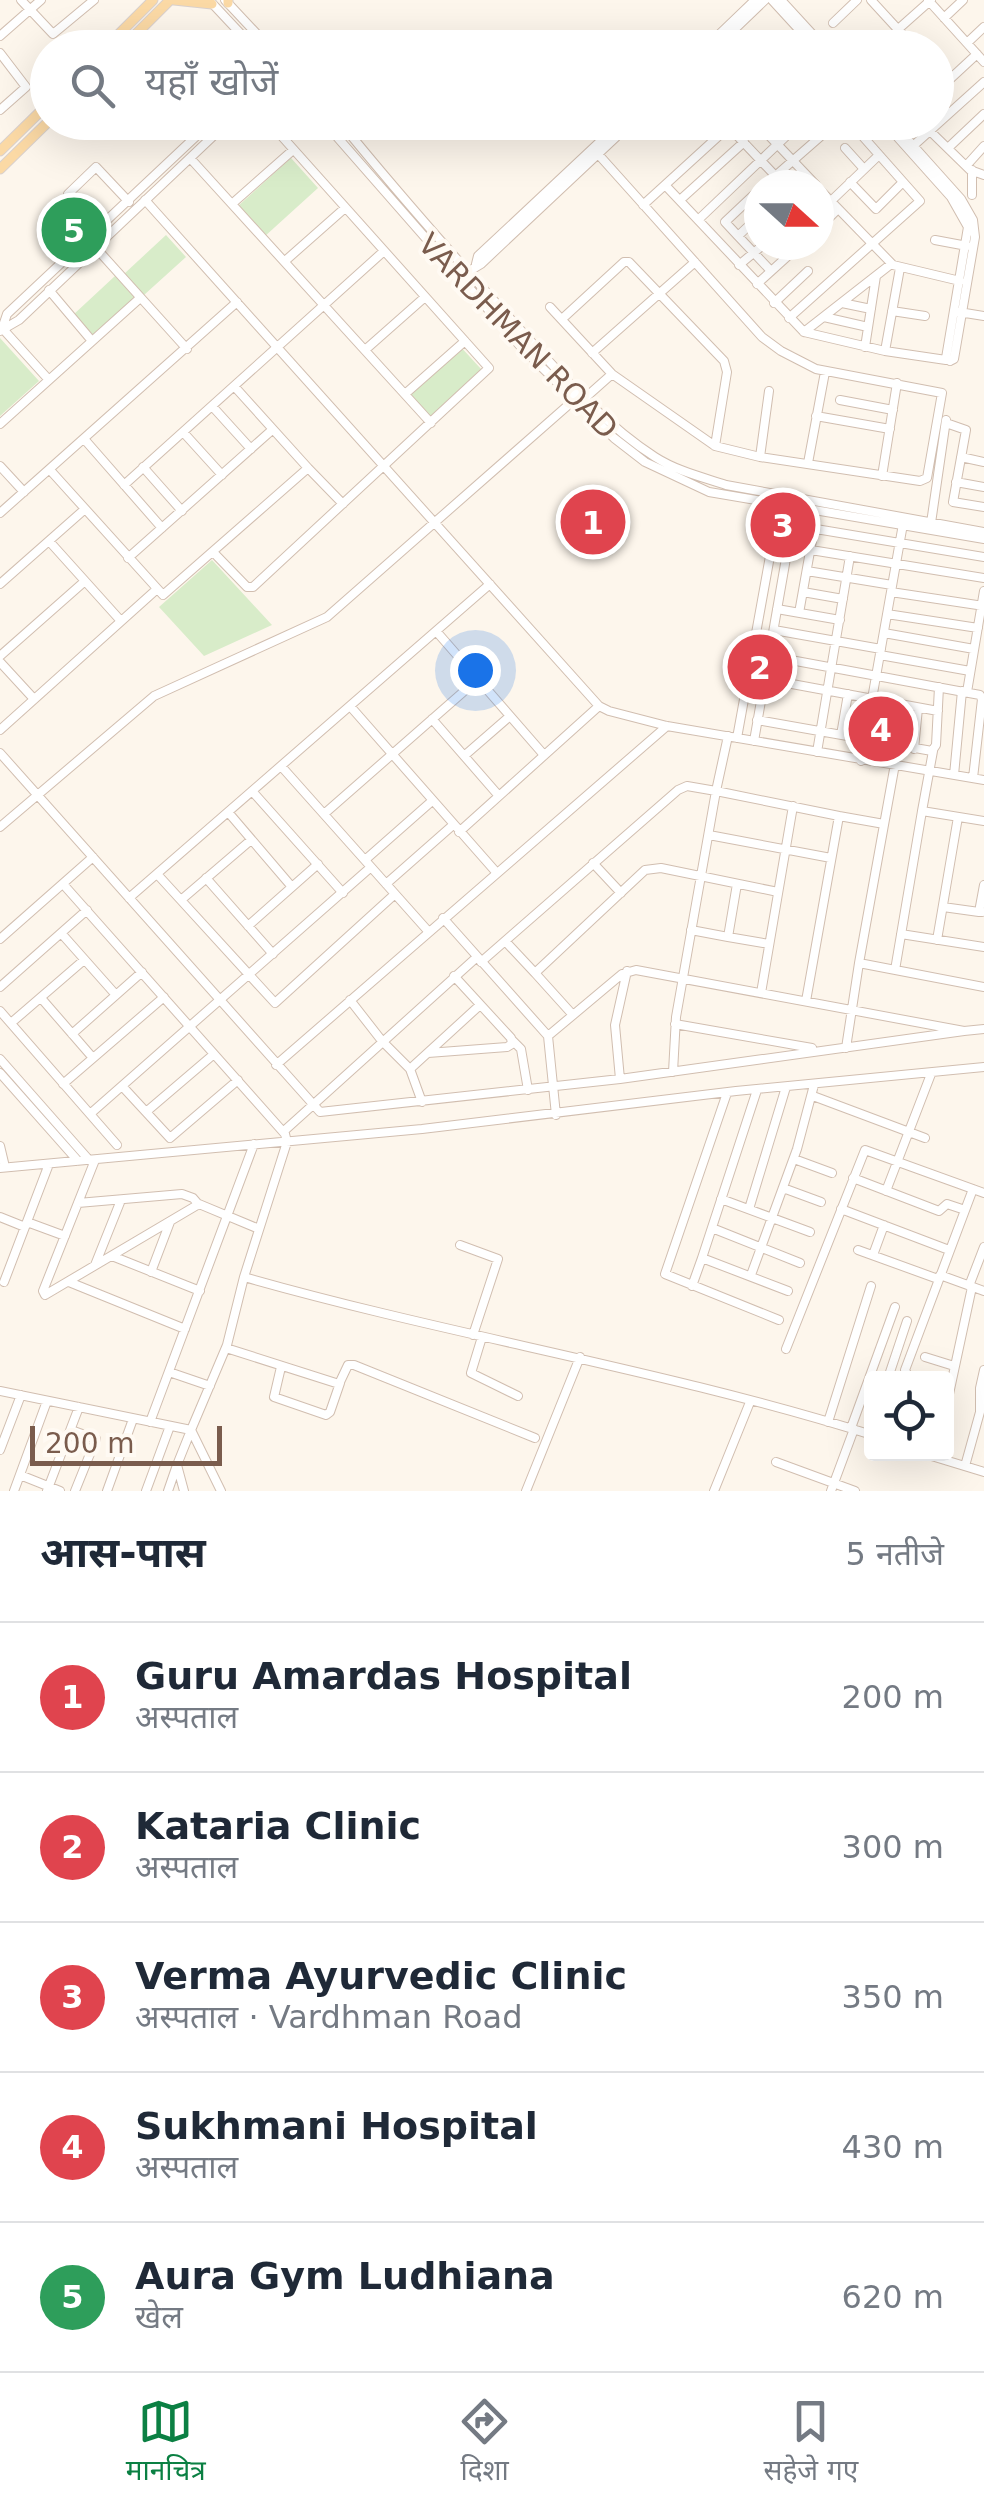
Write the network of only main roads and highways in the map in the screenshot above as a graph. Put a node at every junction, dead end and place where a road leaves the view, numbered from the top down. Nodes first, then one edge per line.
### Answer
1 (153, 0) edge
2 (172, 0) edge
3 (211, 2) edge
4 (123, 30) edge
5 (141, 30) edge
6 (30, 122) edge
7 (30, 140) edge
8 (0, 151) edge
9 (0, 169) edge

1 - 4 main road
2 - 3 main road
2 - 5 main road
6 - 8 main road
7 - 9 main road

